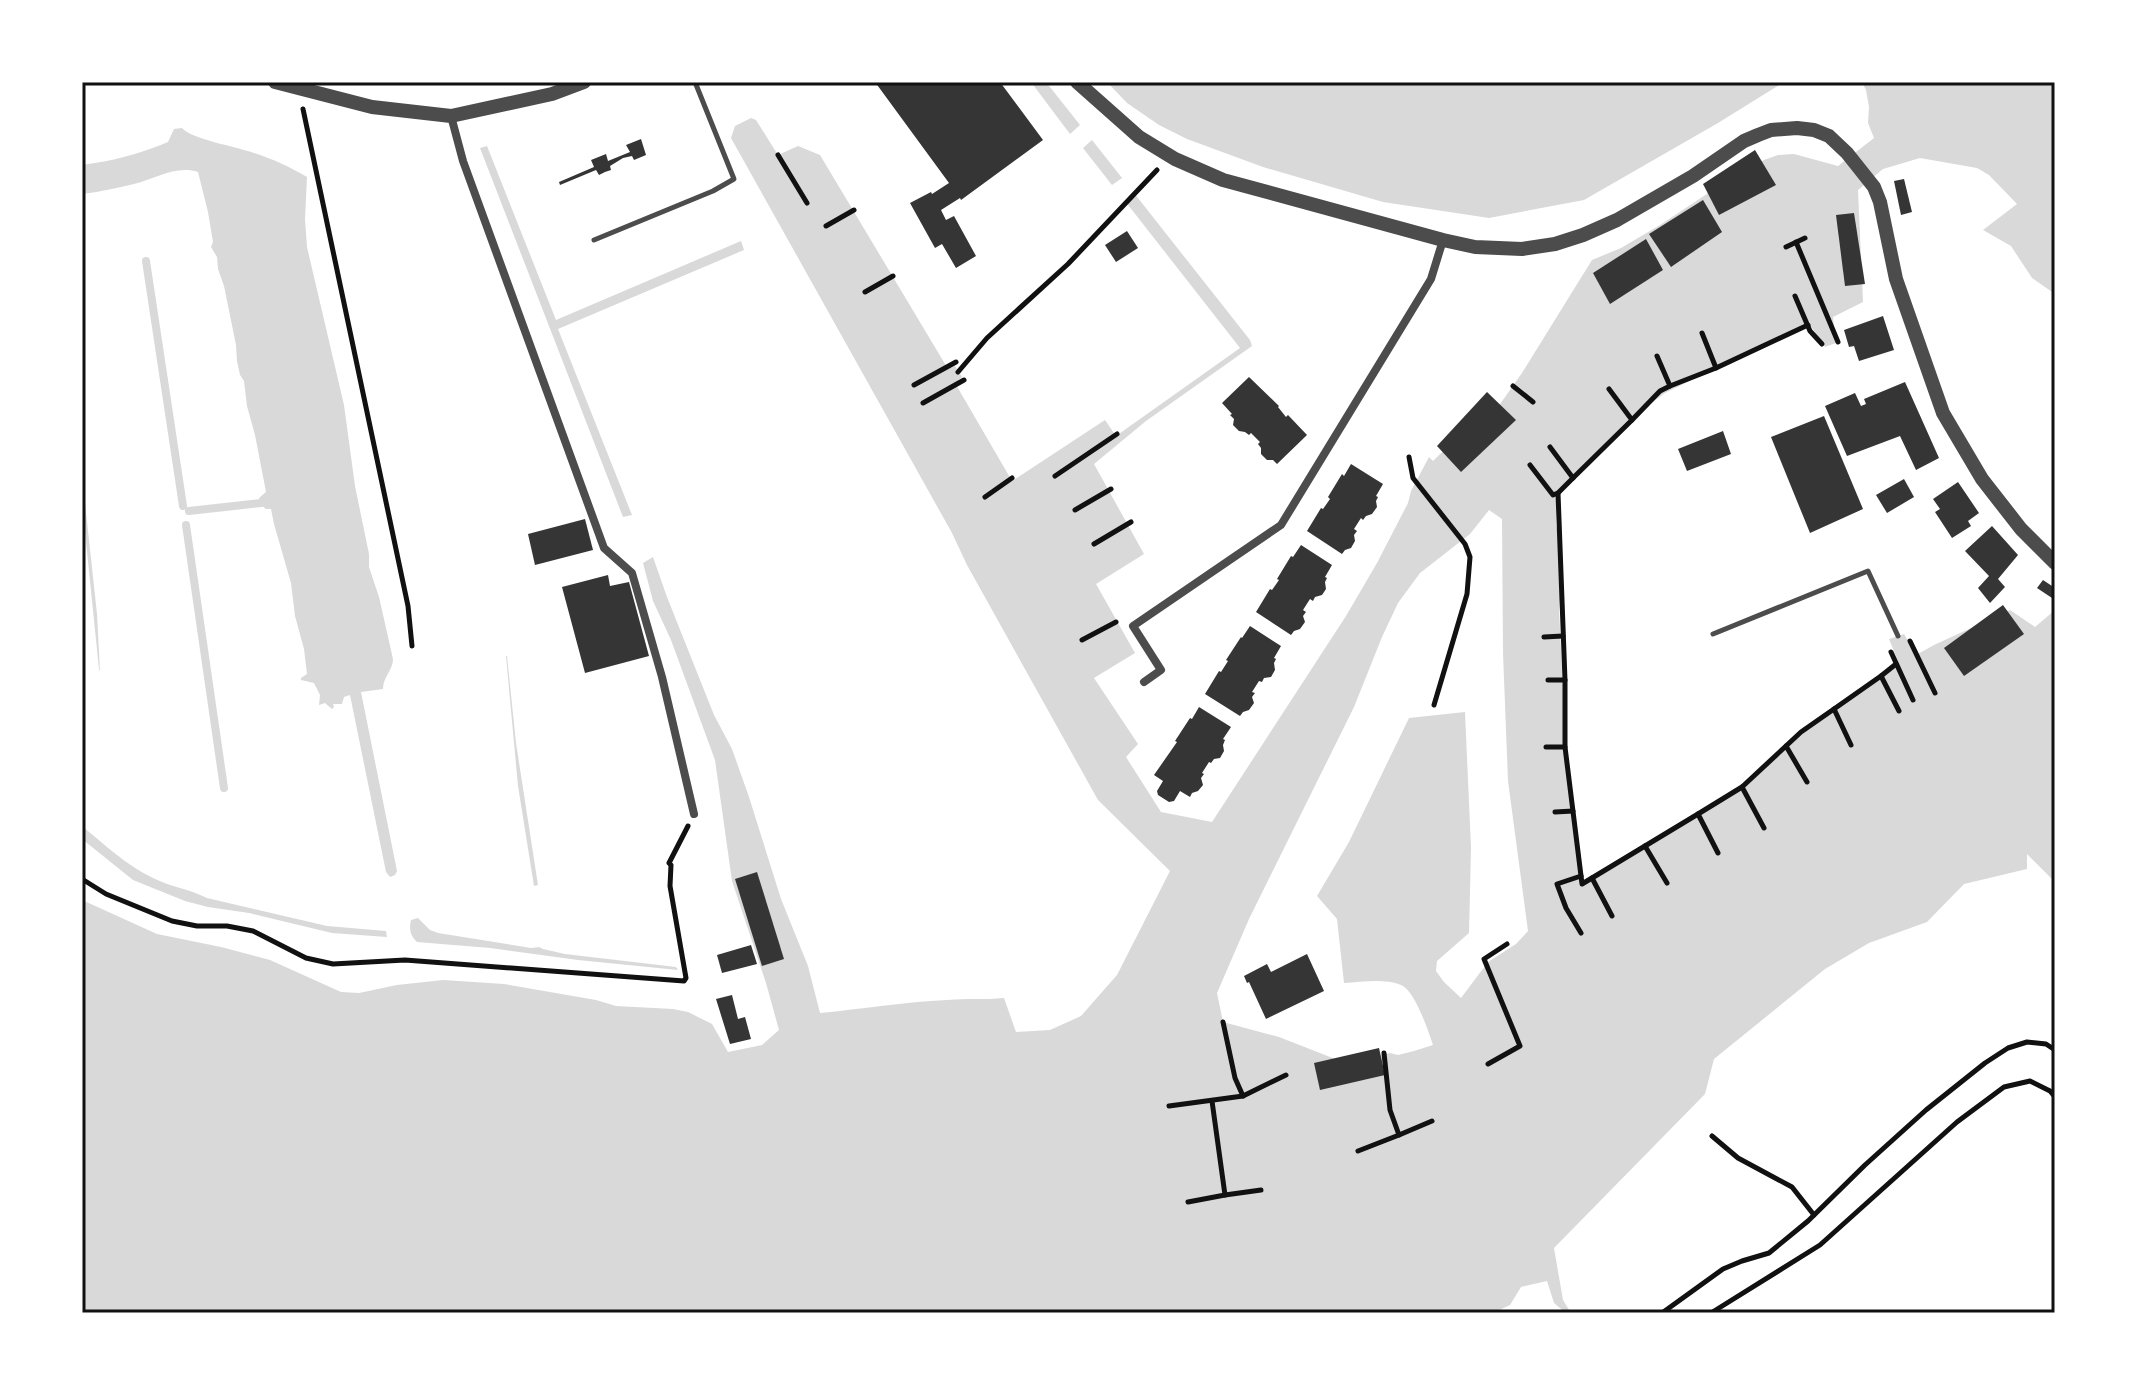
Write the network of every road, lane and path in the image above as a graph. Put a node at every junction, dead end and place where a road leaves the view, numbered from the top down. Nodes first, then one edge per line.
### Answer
1 (275, 82) edge
2 (584, 82) edge
3 (695, 82) edge
4 (1077, 82) edge
5 (298, 88) junction
6 (451, 116) junction
7 (778, 155) dead end
8 (1139, 189) dead end
9 (807, 203) dead end
10 (854, 210) dead end
11 (826, 226) dead end
12 (1805, 238) dead end
13 (594, 240) dead end
14 (1443, 240) junction
15 (1796, 242) junction
16 (1786, 247) dead end
17 (893, 276) dead end
18 (865, 292) dead end
19 (1795, 296) dead end
20 (1808, 325) junction
21 (1702, 333) dead end
22 (1838, 342) dead end
23 (1822, 344) dead end
24 (1657, 356) dead end
25 (956, 362) dead end
26 (1716, 368) junction
27 (958, 372) dead end
28 (964, 380) dead end
29 (914, 385) dead end
30 (1513, 386) dead end
31 (1670, 386) junction
32 (1609, 389) dead end
33 (1533, 402) dead end
34 (923, 403) dead end
35 (1632, 420) junction
36 (1117, 434) dead end
37 (1550, 447) dead end
38 (1409, 457) dead end
39 (1530, 465) dead end
40 (1055, 476) dead end
41 (1012, 478) dead end
42 (1573, 478) junction
43 (1111, 489) dead end
44 (1558, 493) junction
45 (985, 497) dead end
46 (1075, 510) dead end
47 (1131, 522) dead end
48 (1094, 544) dead end
49 (2055, 563) edge
50 (1117, 622) dead end
51 (1906, 633) dead end
52 (1713, 634) dead end
53 (1563, 636) junction
54 (1898, 636) dead end
55 (1544, 637) dead end
56 (1082, 640) dead end
57 (412, 646) dead end
58 (1891, 652) dead end
59 (1896, 663) junction
60 (1881, 676) junction
61 (1548, 680) dead end
62 (1565, 680) junction
63 (1144, 682) dead end
64 (1935, 693) dead end
65 (1913, 700) dead end
66 (1434, 705) dead end
67 (1834, 709) junction
68 (1899, 711) dead end
69 (1851, 745) dead end
70 (1786, 746) junction
71 (1546, 747) dead end
72 (1565, 747) junction
73 (1807, 782) dead end
74 (1742, 787) junction
75 (1573, 811) junction
76 (1555, 812) dead end
77 (694, 814) joint
78 (1698, 814) junction
79 (1764, 828) dead end
80 (1645, 846) junction
81 (1718, 853) dead end
82 (1581, 876) junction
83 (1592, 878) junction
84 (82, 879) edge
85 (1667, 883) dead end
86 (1612, 916) dead end
87 (1581, 933) dead end
88 (1507, 944) dead end
89 (1223, 1022) dead end
90 (2055, 1050) edge
91 (1384, 1053) dead end
92 (1488, 1064) dead end
93 (1286, 1075) dead end
94 (1243, 1096) junction
95 (2055, 1097) edge
96 (1212, 1101) junction
97 (1169, 1106) dead end
98 (1432, 1121) dead end
99 (1399, 1135) junction
100 (1712, 1136) dead end
101 (1358, 1151) dead end
102 (1261, 1190) dead end
103 (1225, 1195) junction
104 (1188, 1202) dead end
105 (1814, 1215) junction
106 (1662, 1313) edge
107 (1711, 1313) edge

1 - 5 street
2 - 6 street
3 - 13 lane
4 - 14 street
5 - 6 street
5 - 57 path
6 - 77 street
7 - 9 path
8 - 27 path
10 - 11 path
12 - 15 path
14 - 49 street
14 - 63 street
15 - 16 path
15 - 22 path
17 - 18 path
19 - 20 path
20 - 23 path
20 - 26 path
21 - 26 path
24 - 31 path
25 - 29 path
26 - 31 path
28 - 34 path
30 - 33 path
31 - 35 path
32 - 35 path
35 - 42 path
36 - 40 path
37 - 42 path
38 - 66 path
39 - 44 path
41 - 45 path
42 - 44 path
43 - 46 path
44 - 53 path
47 - 48 path
50 - 56 path
51 - 64 path
52 - 54 lane
53 - 55 path
53 - 62 path
58 - 59 path
59 - 60 path
59 - 65 path
60 - 67 path
60 - 68 path
61 - 62 path
62 - 72 path
67 - 69 path
67 - 70 path
70 - 73 path
70 - 74 path
71 - 72 path
72 - 75 path
74 - 78 path
74 - 79 path
75 - 76 path
75 - 82 path
77 - 84 path
78 - 80 path
78 - 81 path
80 - 83 path
80 - 85 path
82 - 83 path
82 - 87 path
83 - 86 path
88 - 92 path
89 - 94 path
90 - 105 path
91 - 99 path
93 - 94 path
94 - 96 path
95 - 107 path
96 - 97 path
96 - 103 path
98 - 99 path
99 - 101 path
100 - 105 path
102 - 103 path
103 - 104 path
105 - 106 path

